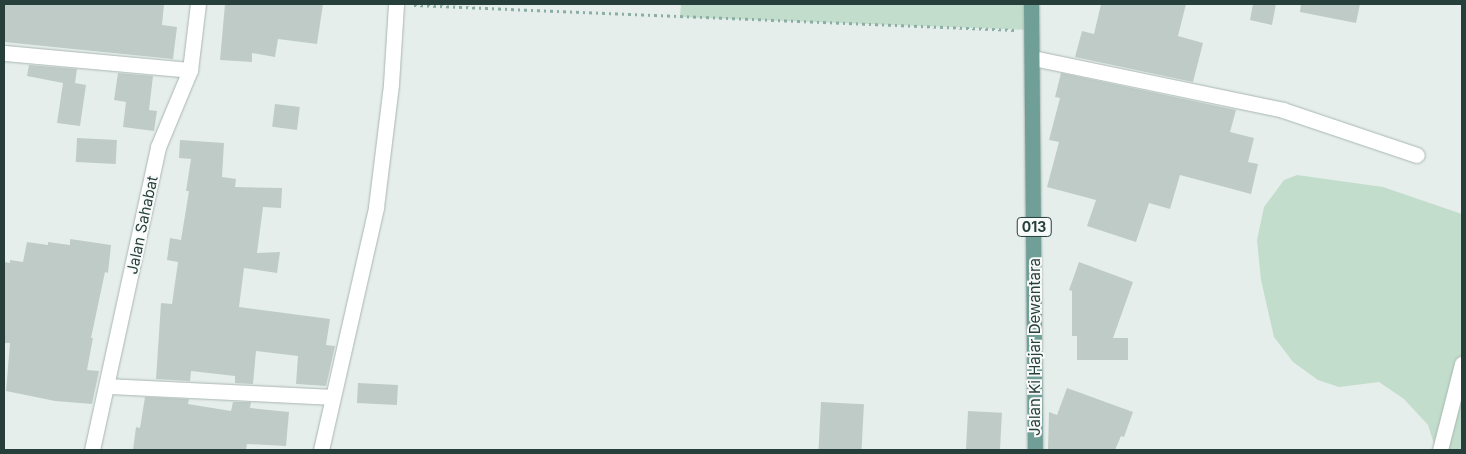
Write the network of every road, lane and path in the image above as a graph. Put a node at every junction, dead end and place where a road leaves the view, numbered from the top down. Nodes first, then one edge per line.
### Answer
1 (198, 4) edge
2 (396, 4) edge
3 (1031, 4) edge
4 (1031, 30) junction
5 (4, 53) edge
6 (1033, 58) junction
7 (190, 70) junction
8 (1417, 155) dead end
9 (1462, 364) edge
10 (107, 386) junction
11 (332, 398) junction
12 (92, 450) edge
13 (321, 450) edge
14 (1036, 450) edge
15 (1440, 450) edge

1 - 7 street, Jalan Sahabat
2 - 4 path
2 - 11 street
3 - 4 main road, Jalan Ki Hajar Dewantara / 013
4 - 6 main road, Jalan Ki Hajar Dewantara / 013
5 - 7 street
6 - 8 street
6 - 14 main road, Jalan Ki Hajar Dewantara / 013
7 - 10 street, Jalan Sahabat
9 - 15 street
10 - 11 street
10 - 12 street, Jalan Sahabat
11 - 13 street

